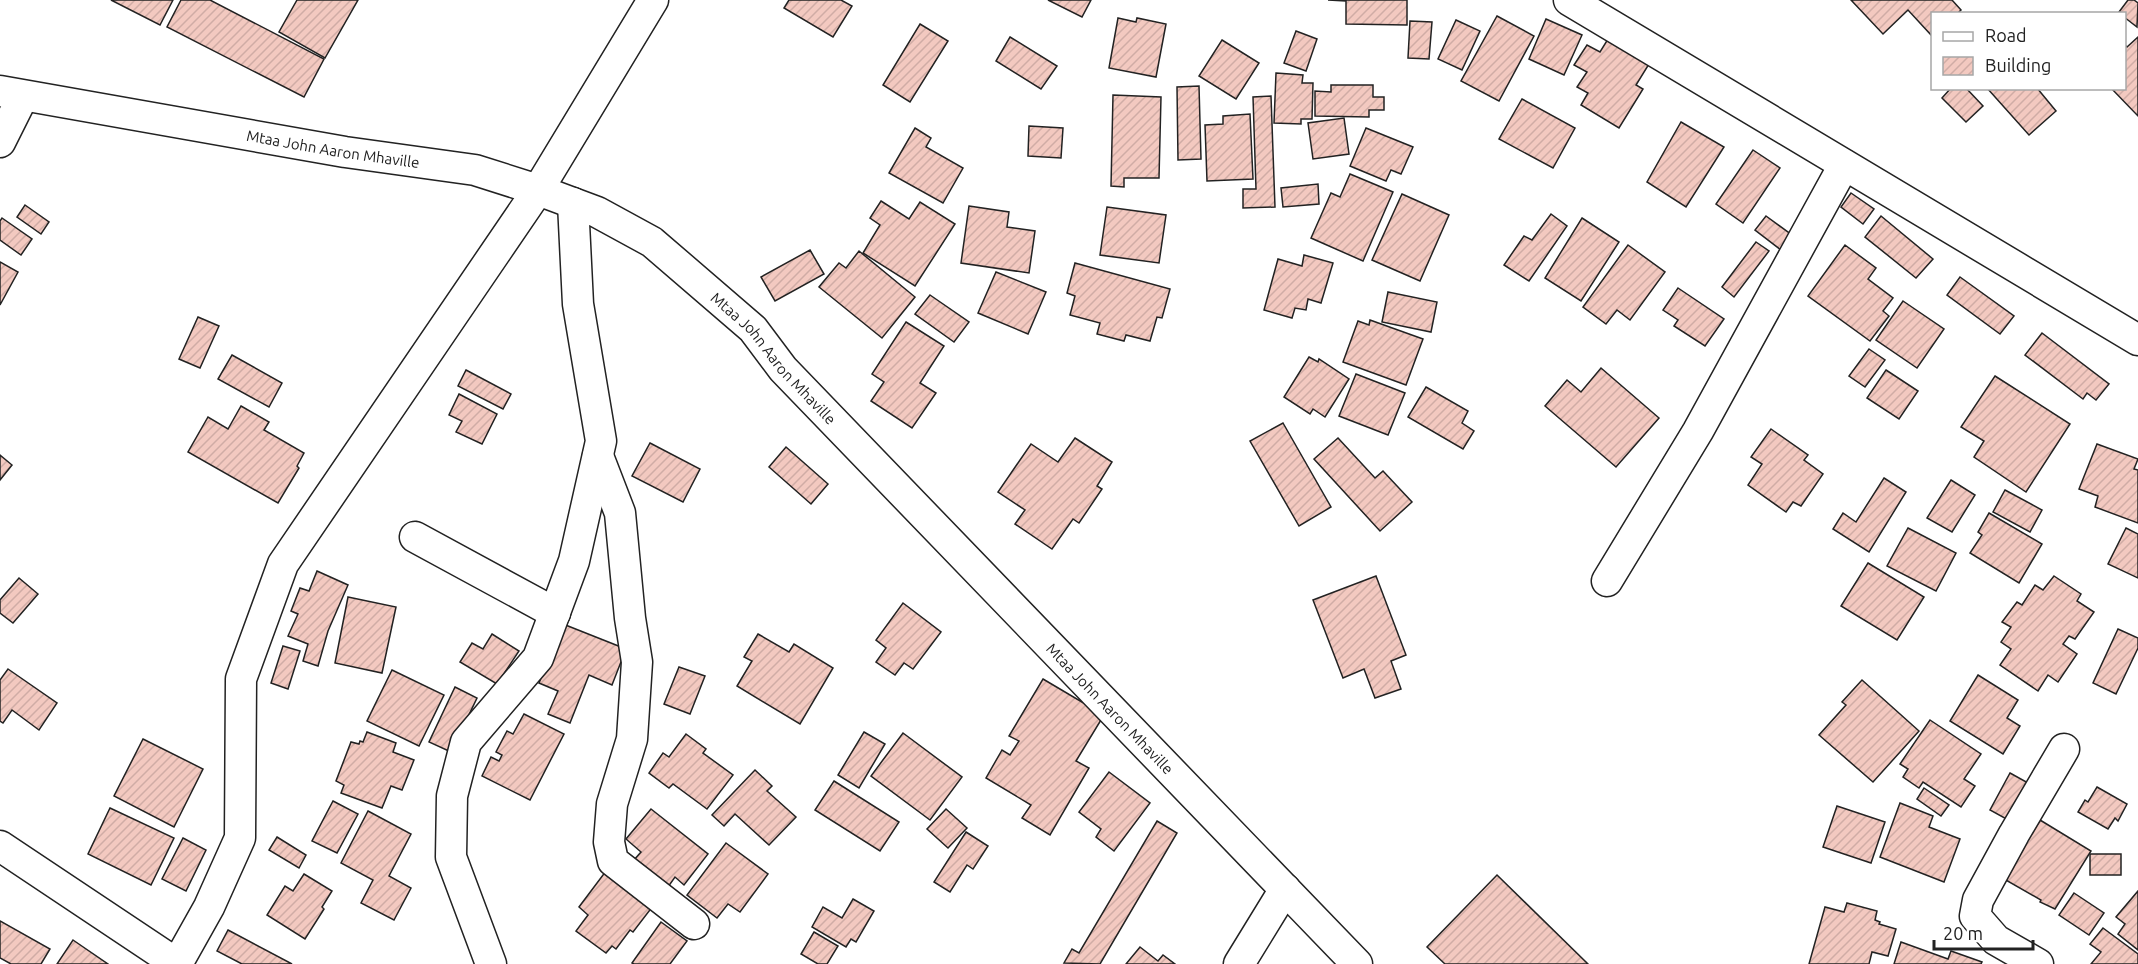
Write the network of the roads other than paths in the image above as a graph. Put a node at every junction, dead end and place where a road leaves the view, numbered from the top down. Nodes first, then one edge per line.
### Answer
1 (653, 0) edge
2 (1569, 0) edge
3 (12, 93) edge
4 (0, 142) edge
5 (1844, 165) junction
6 (538, 190) junction
7 (573, 203) junction
8 (2138, 340) edge
9 (598, 456) junction
10 (415, 537) dead end
11 (1607, 580) dead end
12 (555, 613) junction
13 (2064, 749) dead end
14 (0, 846) edge
15 (1285, 889) junction
16 (694, 924) dead end
17 (177, 964) edge
18 (491, 964) edge
19 (1239, 964) edge
20 (1357, 964) edge
21 (2038, 964) edge

1 - 6 street
2 - 5 street
3 - 4 street
3 - 6 street, Mtaa John Aaron Mhaville
5 - 8 street
5 - 11 street
6 - 7 street, Mtaa John Aaron Mhaville
6 - 17 street
7 - 9 street
7 - 15 street, Mtaa John Aaron Mhaville
9 - 12 street
9 - 16 street
10 - 12 street
12 - 18 street
13 - 21 street
14 - 17 street
15 - 19 street
15 - 20 street, Mtaa John Aaron Mhaville

